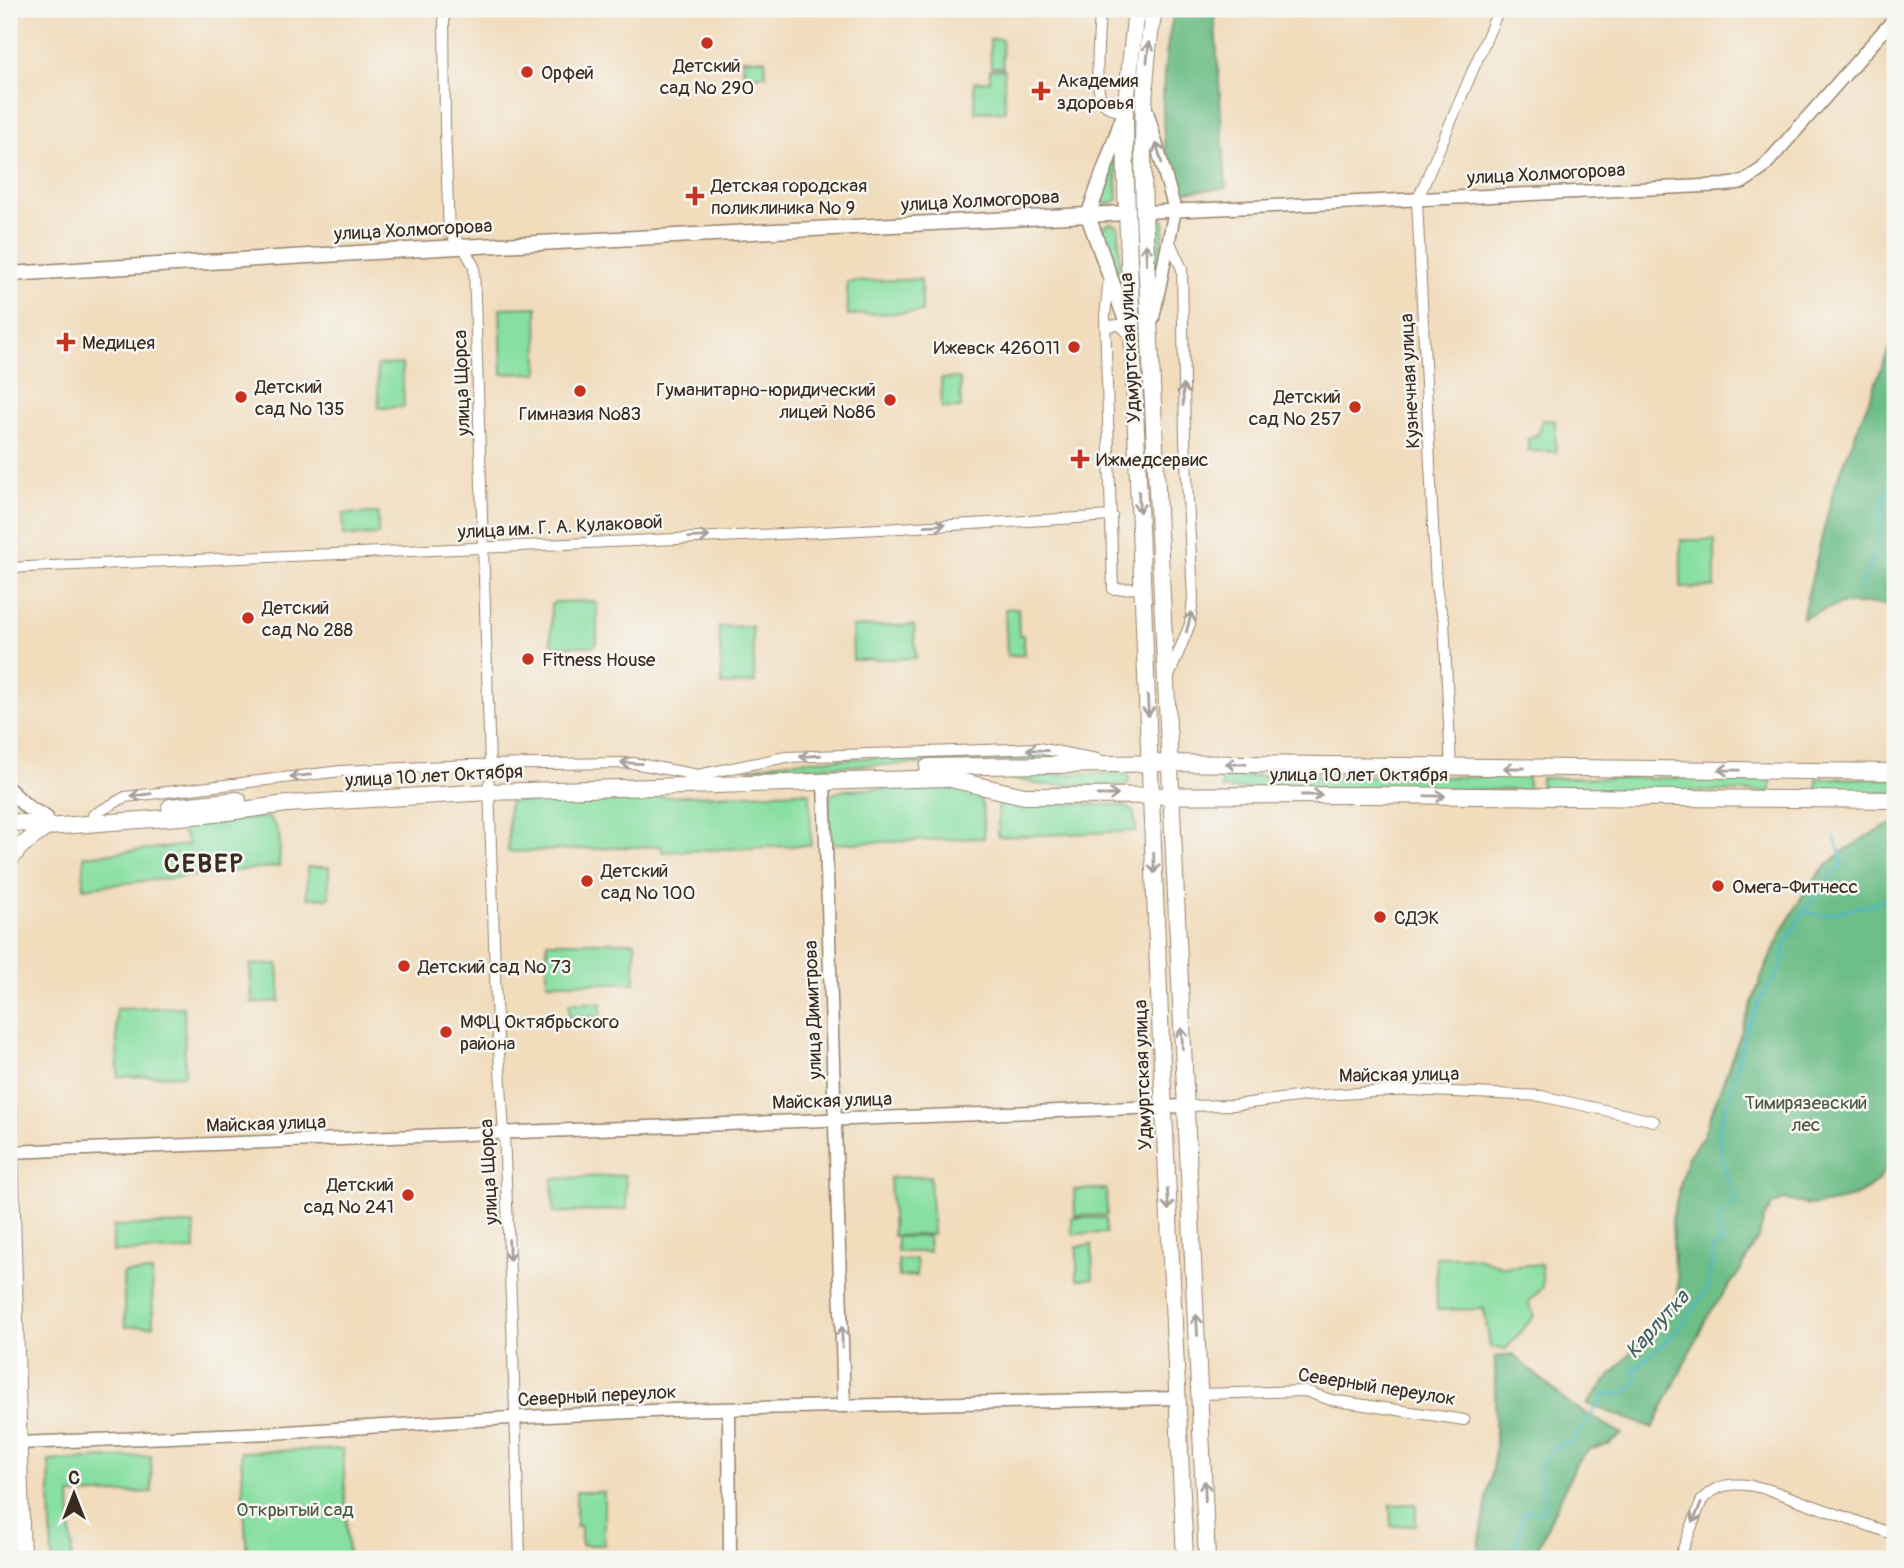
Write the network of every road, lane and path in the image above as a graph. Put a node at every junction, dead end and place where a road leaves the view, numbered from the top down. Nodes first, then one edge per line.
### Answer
1 (444, 9) edge
2 (1100, 9) edge
3 (1136, 9) edge
4 (1154, 9) edge
5 (1499, 9) edge
6 (1895, 18) edge
7 (1143, 96) junction
8 (1125, 113) junction
9 (1417, 201) junction
10 (1175, 210) junction
11 (1135, 213) junction
12 (1088, 216) junction
13 (449, 232) junction
14 (1169, 240) junction
15 (470, 246) junction
16 (440, 248) junction
17 (9, 274) edge
18 (1110, 276) junction
19 (1106, 326) junction
20 (1149, 335) junction
21 (1132, 337) junction
22 (1112, 516) junction
23 (484, 548) junction
24 (9, 568) edge
25 (1142, 589) junction
26 (1166, 686) junction
27 (1150, 763) junction
28 (1169, 763) junction
29 (1129, 764) junction
30 (490, 765) junction
31 (1451, 768) junction
32 (1777, 771) junction
33 (1814, 771) junction
34 (1895, 772) edge
35 (698, 775) junction
36 (825, 776) junction
37 (489, 788) junction
38 (9, 790) edge
39 (1170, 794) junction
40 (1151, 795) junction
41 (1777, 799) junction
42 (1814, 799) junction
43 (1895, 800) edge
44 (93, 815) junction
45 (9, 821) edge
46 (46, 823) junction
47 (9, 861) edge
48 (1185, 1106) junction
49 (1164, 1107) junction
50 (9, 1111) edge
51 (835, 1120) junction
52 (1654, 1121) dead end
53 (504, 1133) junction
54 (9, 1152) edge
55 (1187, 1152) junction
56 (1166, 1155) junction
57 (1200, 1394) junction
58 (1177, 1398) junction
59 (844, 1406) junction
60 (729, 1409) junction
61 (515, 1417) junction
62 (1464, 1419) dead end
63 (19, 1443) junction
64 (15, 1502) edge
65 (1895, 1535) edge
66 (22, 1559) edge
67 (520, 1559) edge
68 (730, 1559) edge
69 (1185, 1559) edge
70 (1208, 1559) edge
71 (1679, 1559) edge

1 - 13 street
2 - 8 street
3 - 8 main road, Удмуртская улица
7 -> 4 main road, Удмуртская улица
5 - 9 street, Кузнечная улица
6 - 9 street, улица Холмогорова
10 -> 7 street
7 - 11 main road, Удмуртская улица
8 - 11 main road, Удмуртская улица
8 - 12 main road
9 - 10 street, улица Холмогорова
9 - 31 street, Кузнечная улица
10 - 11 street, улица Холмогорова
10 - 14 street
11 - 12 main road, улица Холмогорова
20 -> 11 main road, Удмуртская улица
11 - 21 main road, Удмуртская улица
12 - 15 main road, улица Холмогорова
12 - 18 main road
13 - 15 street, улица Щорса
13 - 16 street
14 - 20 street
26 -> 14 street, Удмуртская улица
15 - 16 main road, улица Холмогорова
15 - 23 street, улица Щорса
16 - 17 main road, улица Холмогорова
18 - 19 street, Удмуртская улица
18 - 21 main road
19 - 21 street
19 - 22 street, Удмуртская улица
20 - 26 main road, Удмуртская улица
21 -> 25 main road, Удмуртская улица
23 -> 22 street, улица им. Г. А. Кулаковой
22 - 25 street, Удмуртская улица
23 - 24 street, улица им. Г. А. Кулаковой
23 - 30 street, улица Щорса
25 -> 27 main road, Удмуртская улица
26 - 28 main road, Удмуртская улица
27 - 28 main road, улица 10 лет Октября
27 - 29 main road, улица 10 лет Октября
27 - 40 main road, Удмуртская улица
31 -> 28 main road, улица 10 лет Октября
28 - 39 main road, Удмуртская улица
29 -> 35 street, улица 10 лет Октября
29 - 36 main road, улица 10 лет Октября
35 -> 30 street, улица 10 лет Октября
30 -> 44 street, улица 10 лет Октября
32 -> 31 main road, улица 10 лет Октября
32 - 33 main road, улица 10 лет Октября
32 - 41 main road
33 - 34 main road, улица 10 лет Октября
33 - 42 main road
35 - 36 main road, улица 10 лет Октября
35 - 37 main road, улица 10 лет Октября
36 - 37 main road, улица 10 лет Октября
36 -> 40 main road, улица 10 лет Октября
36 - 51 street, улица Димитрова
37 - 44 main road, улица 10 лет Октября
37 - 46 main road, улица 10 лет Октября
37 - 53 street, улица Щорса
38 - 46 main road
39 - 40 main road, улица 10 лет Октября
39 -> 41 main road, улица 10 лет Октября
48 -> 39 main road, Удмуртская улица
40 -> 49 main road, Удмуртская улица
41 - 42 main road, улица 10 лет Октября
42 - 43 main road, улица 10 лет Октября
44 - 46 main road, улица 10 лет Октября
45 - 46 main road
46 - 47 main road
48 - 49 street, Майская улица
48 - 52 street, Майская улица
48 - 55 main road, Удмуртская улица
49 - 51 street, Майская улица
49 - 56 main road, Удмуртская улица
50 - 54 main road
51 - 53 street, Майская улица
59 -> 51 street, улица Димитрова
53 - 54 street, Майская улица
53 -> 61 street, улица Щорса
54 - 63 main road
55 - 56 main road
57 -> 55 main road, Удмуртская улица
56 -> 58 main road, Удмуртская улица
57 - 62 street, Северный переулок
70 -> 57 main road, Удмуртская улица
58 - 59 street, Северный переулок
58 - 69 main road, Удмуртская улица
59 - 60 street, Северный переулок
60 - 61 street, Северный переулок
60 - 68 street
61 - 63 street, Северный переулок
61 - 67 street, улица Щорса
63 - 64 main road
64 - 66 main road
65 -> 71 street

